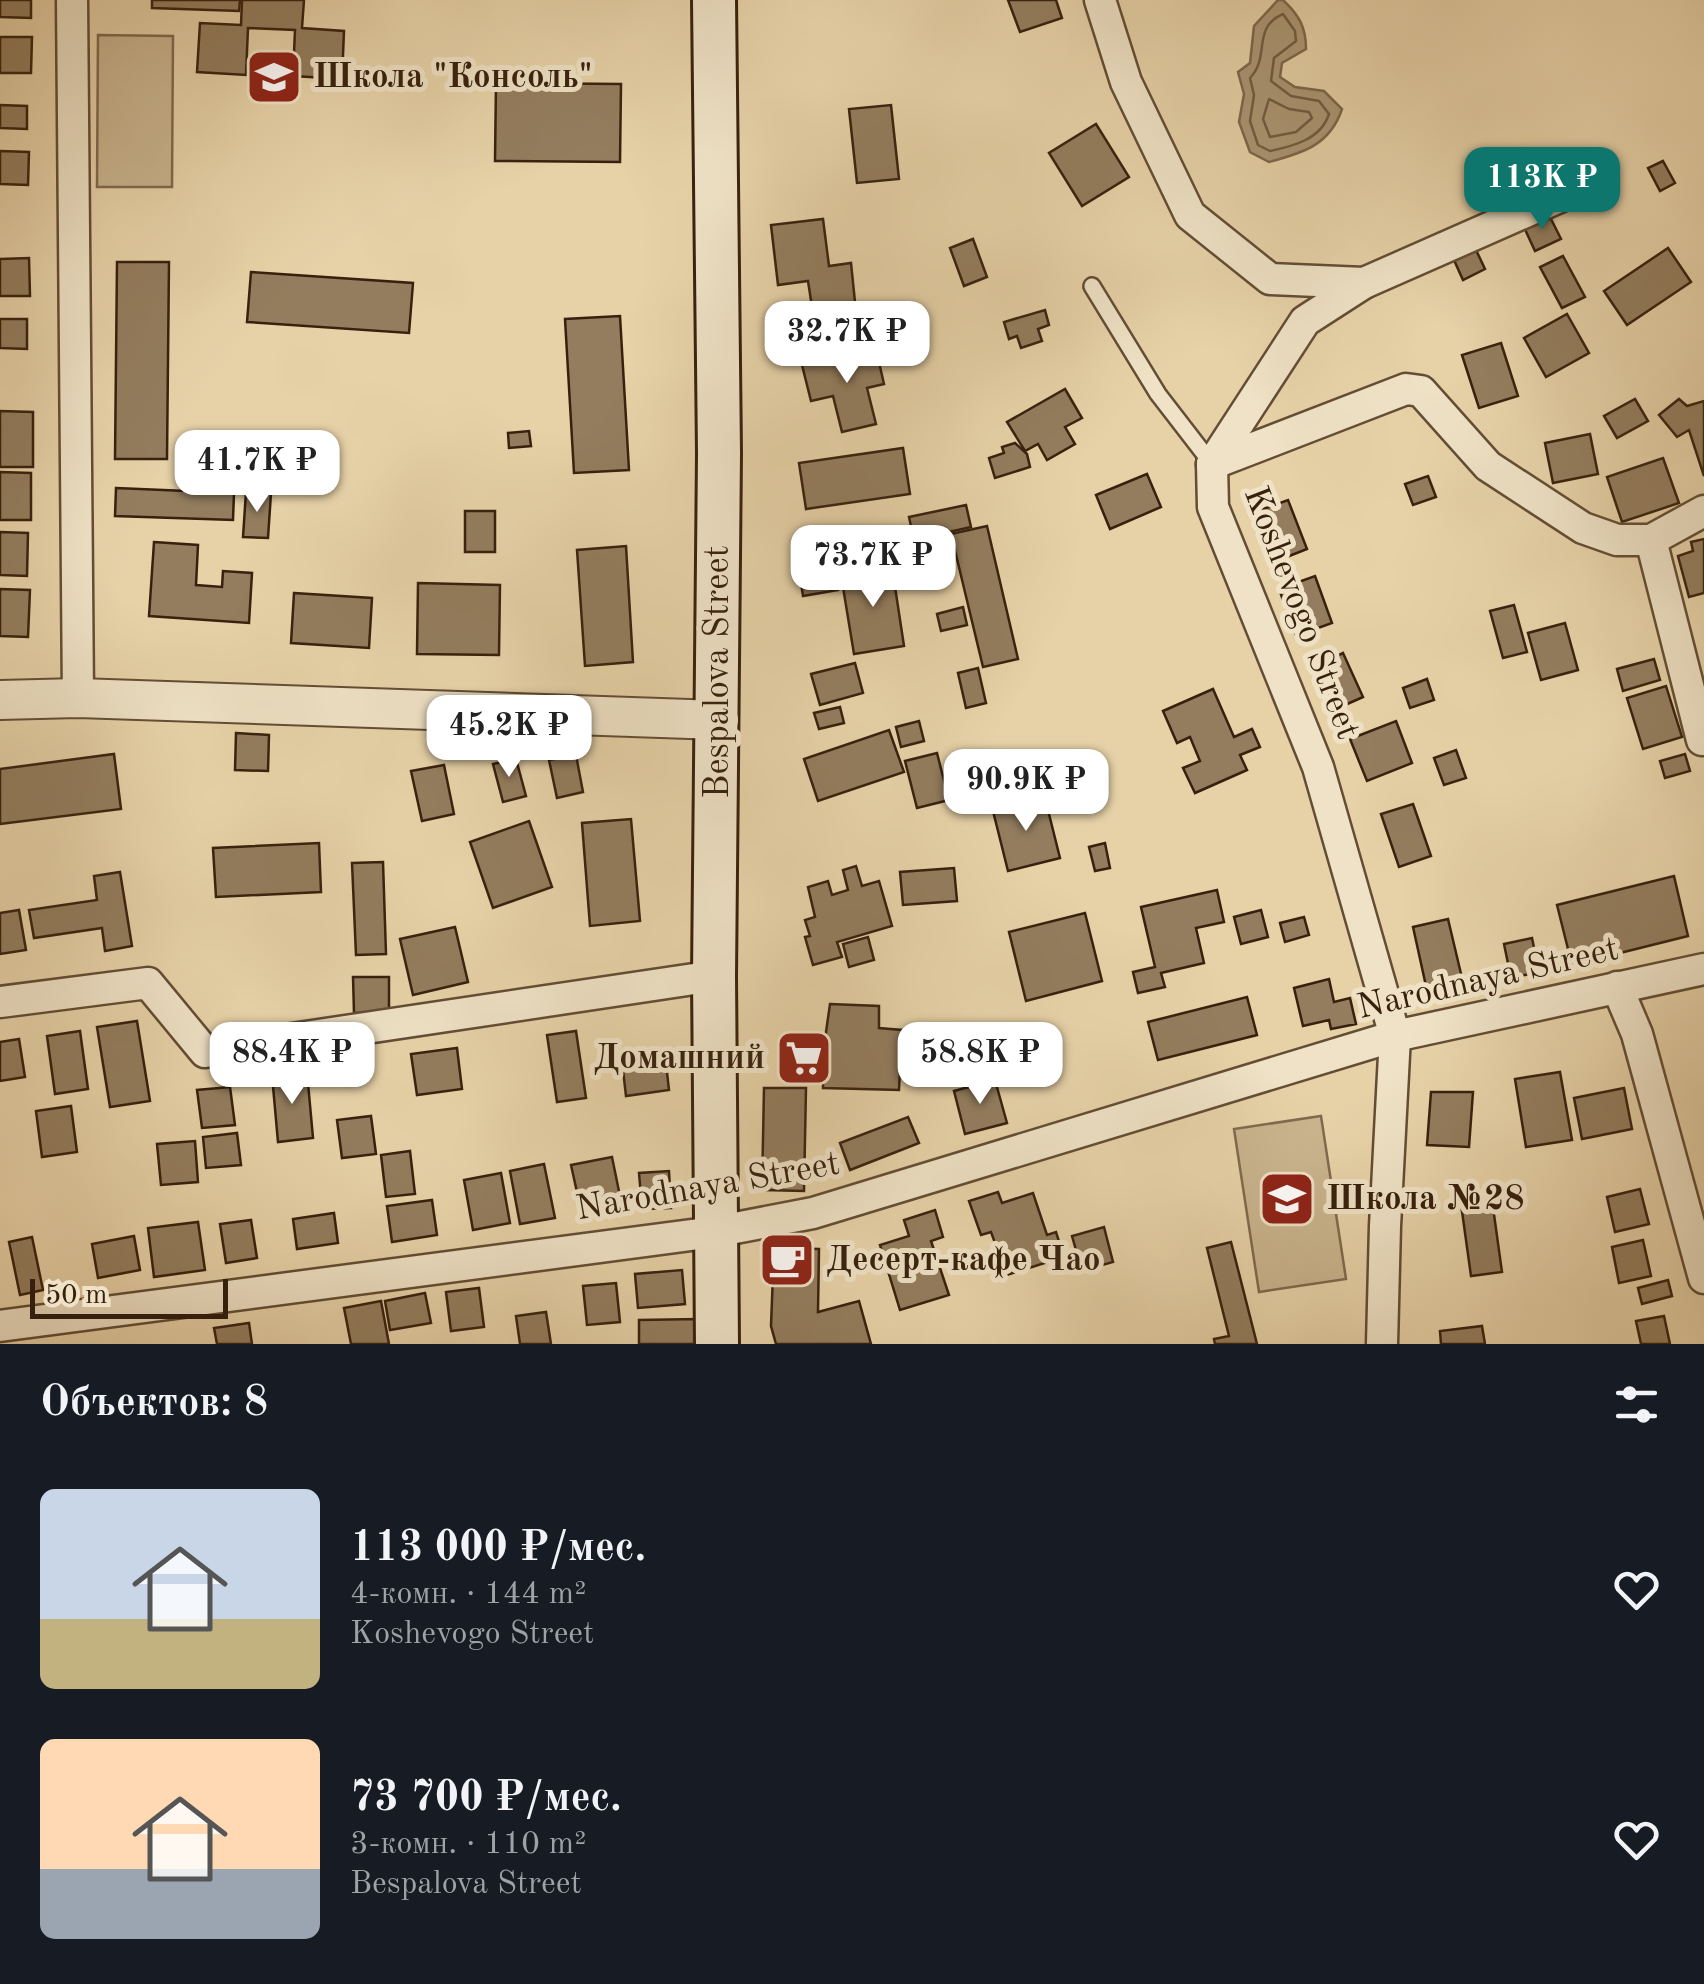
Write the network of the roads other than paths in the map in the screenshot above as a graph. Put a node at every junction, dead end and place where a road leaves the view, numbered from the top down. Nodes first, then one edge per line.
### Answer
1 (72, 0) edge
2 (714, 0) edge
3 (1100, 0) edge
4 (1564, 195) dead end
5 (1364, 283) junction
6 (1092, 286) dead end
7 (1212, 464) junction
8 (1704, 511) edge
9 (1651, 540) junction
10 (78, 698) junction
11 (0, 700) edge
12 (719, 720) junction
13 (1702, 740) edge
14 (1704, 969) edge
15 (714, 976) junction
16 (1617, 988) junction
17 (0, 1002) edge
18 (1395, 1036) junction
19 (714, 1232) junction
20 (1704, 1278) edge
21 (0, 1326) edge
22 (716, 1344) edge
23 (1382, 1344) edge

1 - 10 street
2 - 12 main road, Bespalova Street
3 - 5 street
4 - 5 street
5 - 7 street
6 - 7 lane
7 - 9 street, Koshevogo Street
7 - 18 street, Koshevogo Street
8 - 9 street
9 - 13 street
10 - 11 street
10 - 12 street
12 - 15 main road, Bespalova Street
14 - 16 street, Narodnaya Street
15 - 17 street
15 - 19 main road, Bespalova Street
16 - 18 street, Narodnaya Street
16 - 20 street
18 - 19 street, Narodnaya Street
18 - 23 street, Koshevogo Street
19 - 21 street, Narodnaya Street
19 - 22 main road, Bespalova Street

